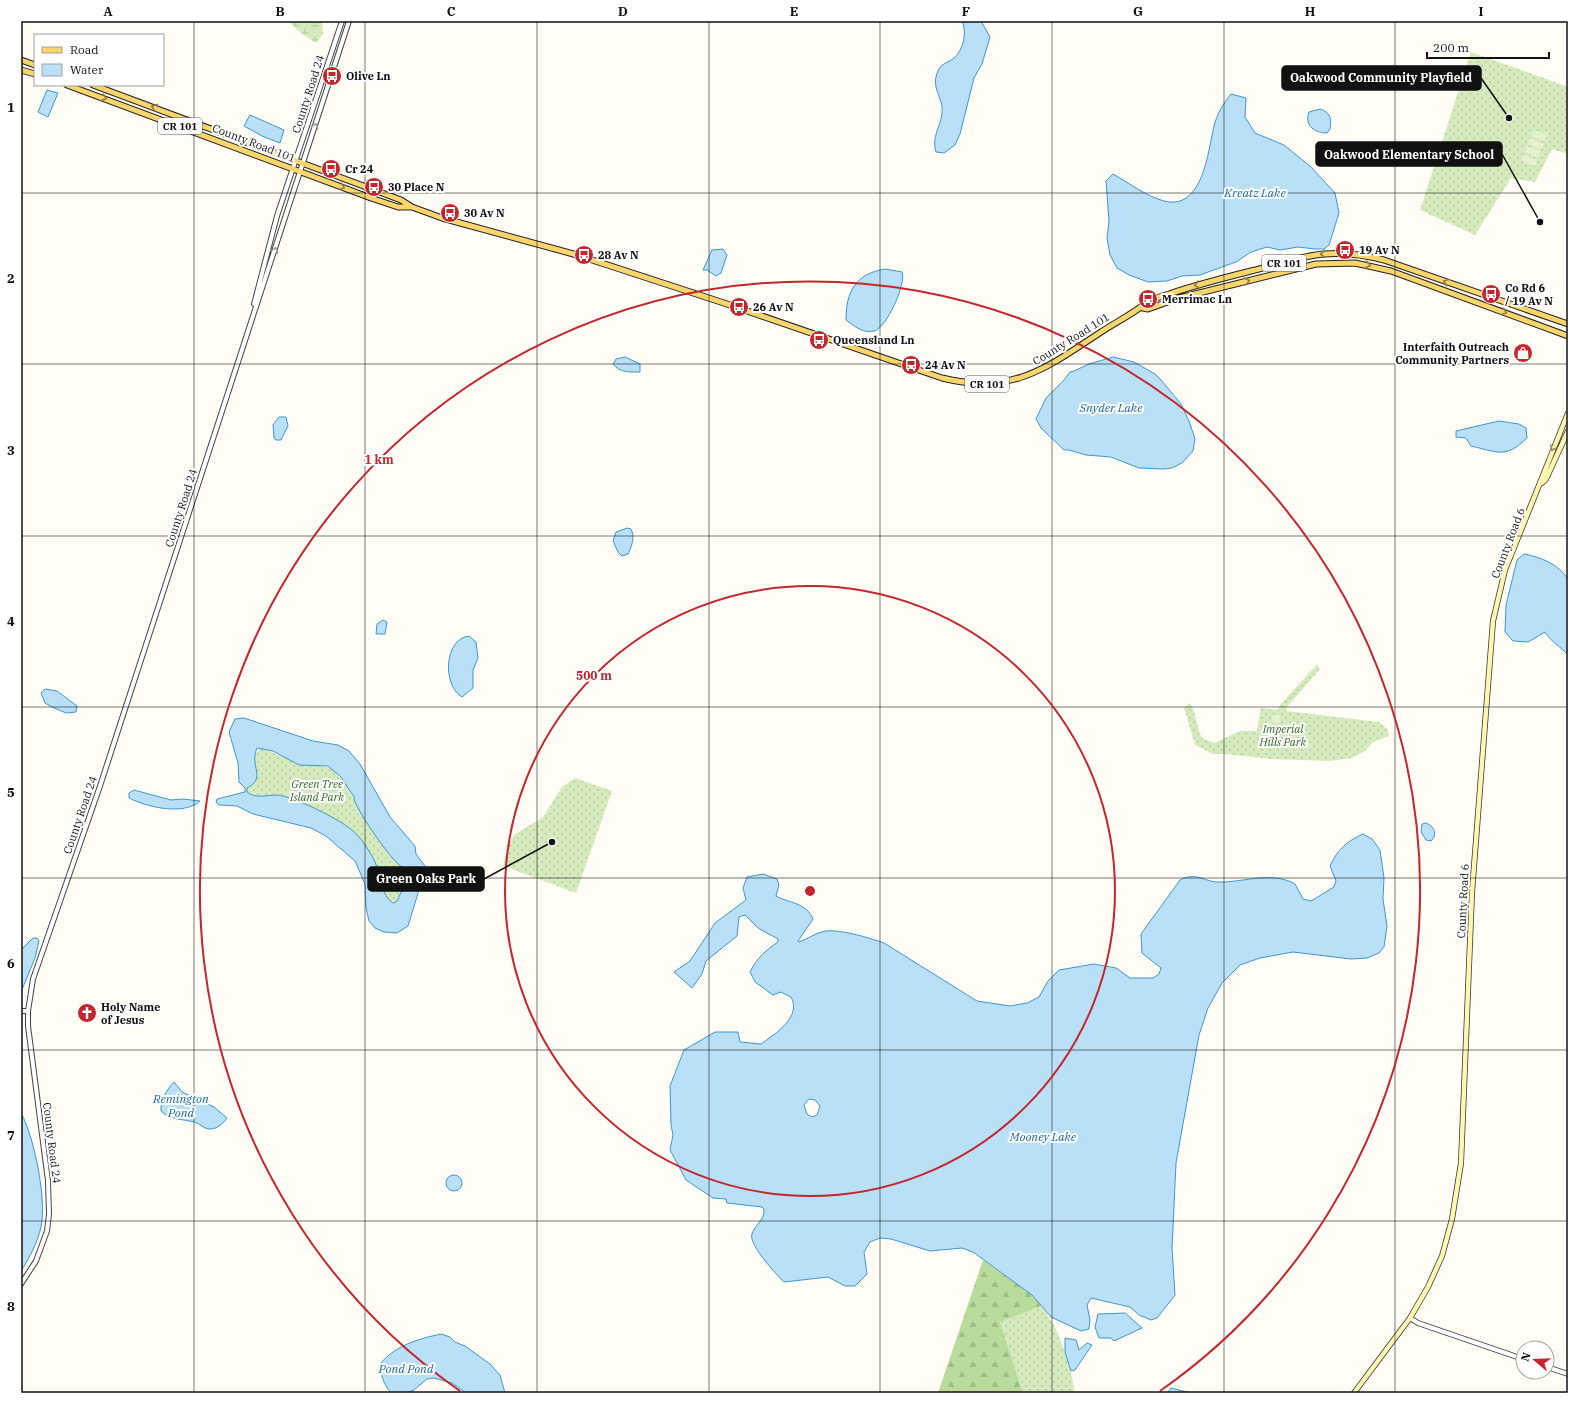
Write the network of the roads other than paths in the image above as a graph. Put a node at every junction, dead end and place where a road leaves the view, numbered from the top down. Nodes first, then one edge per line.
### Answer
1 (342, 21) edge
2 (349, 21) edge
3 (21, 60) edge
4 (34, 65) edge
5 (21, 70) edge
6 (34, 74) edge
7 (70, 86) edge
8 (96, 86) edge
9 (295, 160) junction
10 (303, 163) junction
11 (292, 168) junction
12 (300, 171) junction
13 (412, 207) junction
14 (1143, 308) junction
15 (1568, 324) edge
16 (1568, 336) edge
17 (239, 359) junction
18 (1568, 413) edge
19 (1568, 431) edge
20 (1541, 484) junction
21 (21, 1011) edge
22 (28, 1011) junction
23 (21, 1284) edge
24 (1410, 1318) junction
25 (1515, 1356) edge
26 (1555, 1370) edge
27 (1568, 1374) edge
28 (1354, 1393) edge

1 - 9 street, County Road 24
10 -> 2 street, County Road 24
3 - 4 main road
5 - 6 main road
7 -> 11 main road, County Road 101 / CR 101
9 -> 8 main road, County Road 101 / CR 101
9 - 10 main road, County Road 101 / CR 101
9 - 11 street, County Road 24
10 - 12 street, County Road 24
10 - 13 main road, County Road 101 / CR 101
11 - 12 main road, County Road 101 / CR 101
11 - 17 street, County Road 24
12 -> 13 main road, County Road 101 / CR 101
17 -> 12 street, County Road 24
13 - 14 main road, County Road 101 / CR 101
15 -> 14 main road, County Road 101 / CR 101
14 -> 16 main road, County Road 101 / CR 101
17 - 22 street, County Road 24
18 -> 20 main road, County Road 6
19 - 20 main road, County Road 6
20 - 24 main road, County Road 6
21 - 22 street
22 - 23 street, County Road 24
24 - 25 street
24 - 28 main road, County Road 6
26 - 27 street

